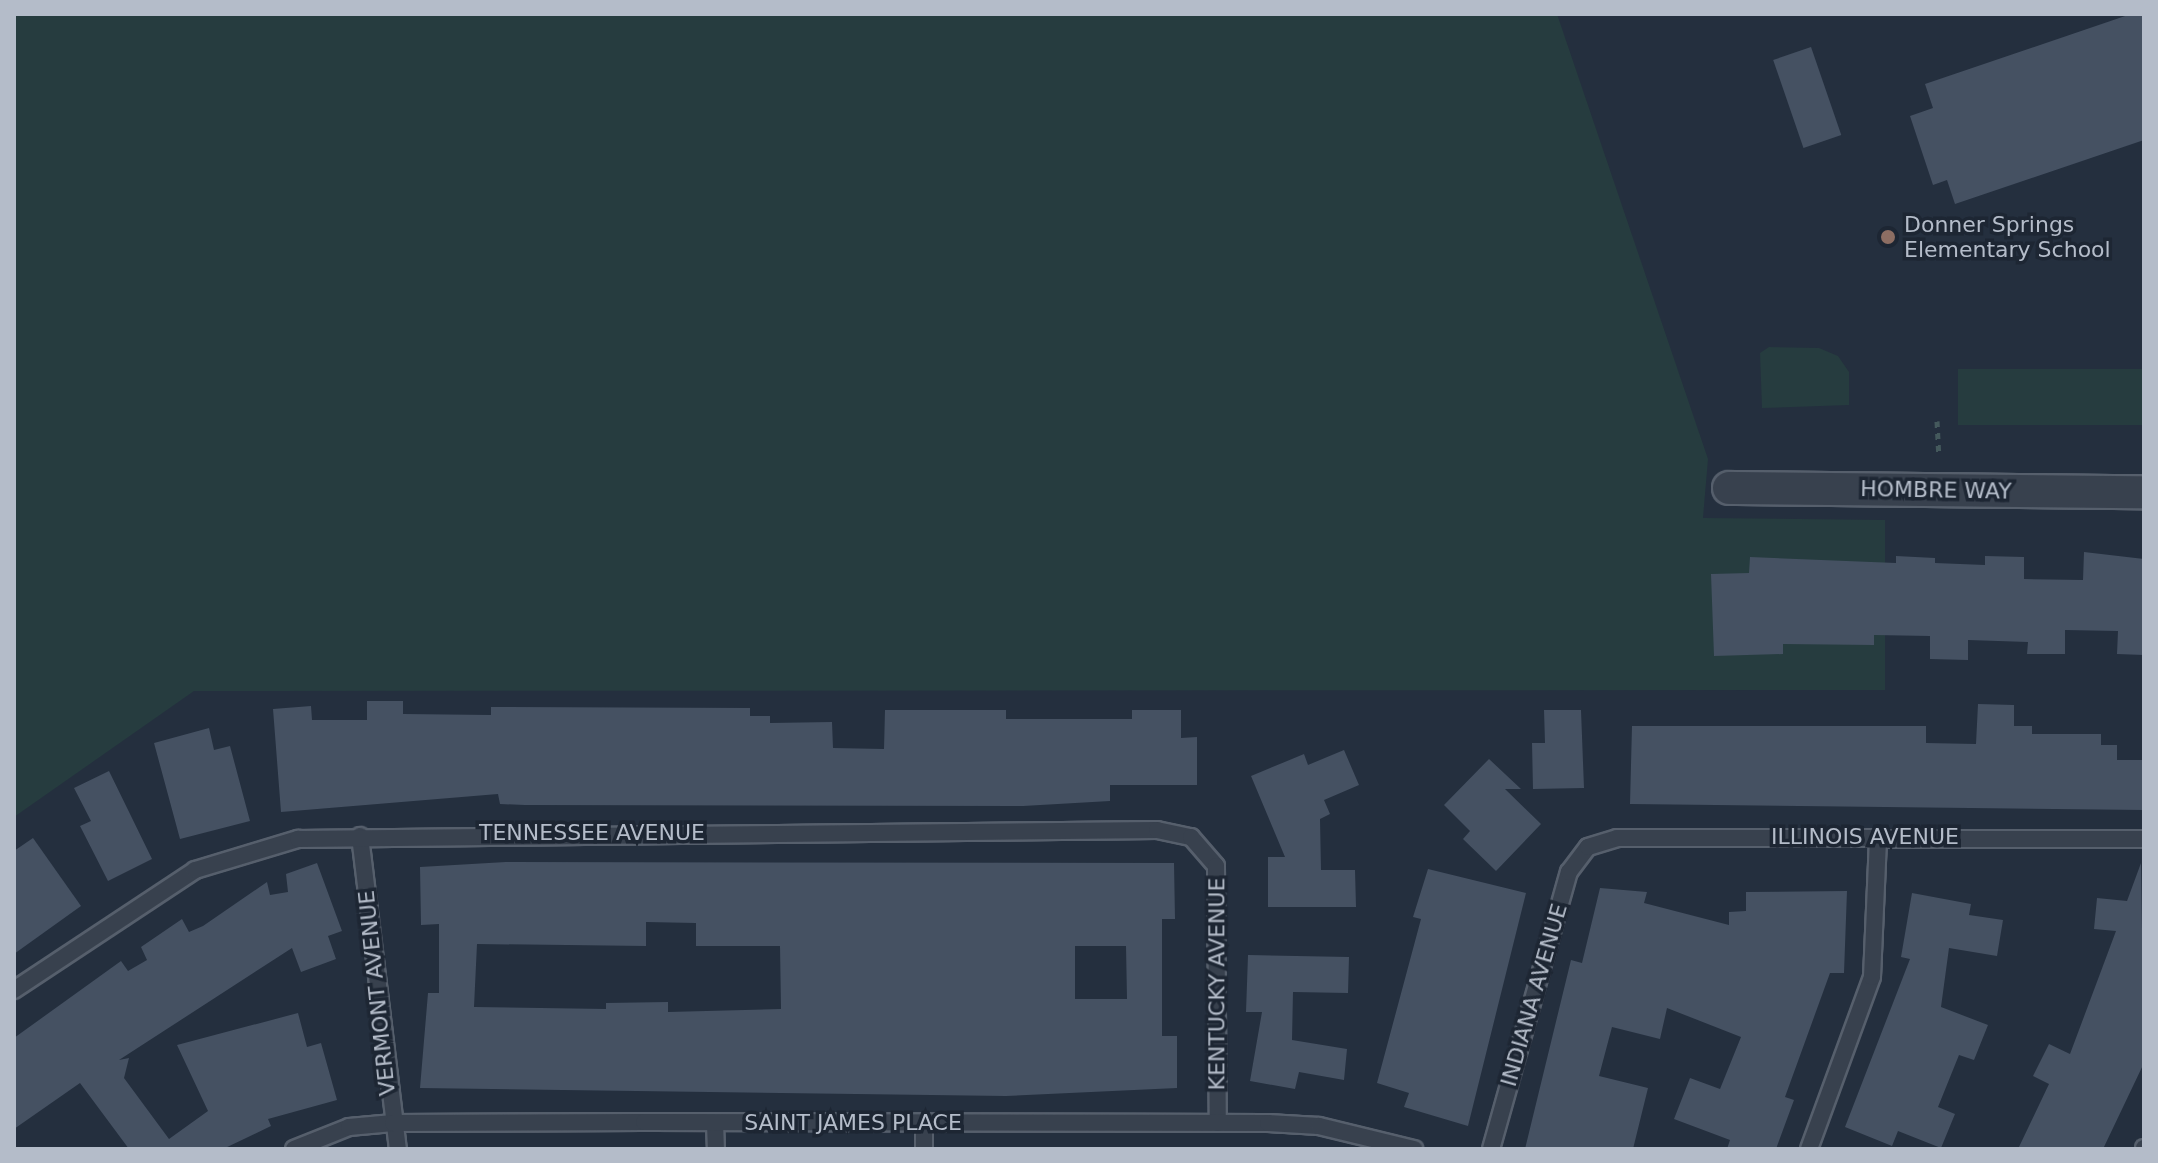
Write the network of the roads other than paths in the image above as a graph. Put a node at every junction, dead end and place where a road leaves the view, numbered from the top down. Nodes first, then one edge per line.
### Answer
1 (1729, 488) dead end
2 (2144, 492) edge
3 (360, 836) junction
4 (1878, 837) junction
5 (2144, 839) edge
6 (1588, 847) joint
7 (1206, 848) joint
8 (14, 990) edge
9 (393, 1123) junction
10 (715, 1123) junction
11 (924, 1123) junction
12 (1218, 1123) junction
13 (294, 1149) edge
14 (398, 1149) edge
15 (716, 1149) edge
16 (924, 1149) edge
17 (1414, 1149) edge
18 (1491, 1149) edge
19 (1809, 1149) edge

1 - 2 street, HOMBRE WAY
3 - 7 lane, TENNESSEE AVENUE
3 - 8 lane, TENNESSEE AVENUE
3 - 9 lane, VERMONT AVENUE
4 - 5 lane, ILLINOIS AVENUE
4 - 6 lane, ILLINOIS AVENUE
4 - 19 lane
6 - 18 lane, INDIANA AVENUE
7 - 12 lane, KENTUCKY AVENUE
9 - 10 lane, SAINT JAMES PLACE
9 - 13 lane, SAINT JAMES PLACE
9 - 14 lane, VERMONT AVENUE
10 - 11 lane, SAINT JAMES PLACE
10 - 15 lane
11 - 12 lane, SAINT JAMES PLACE
11 - 16 lane
12 - 17 lane, SAINT JAMES PLACE

